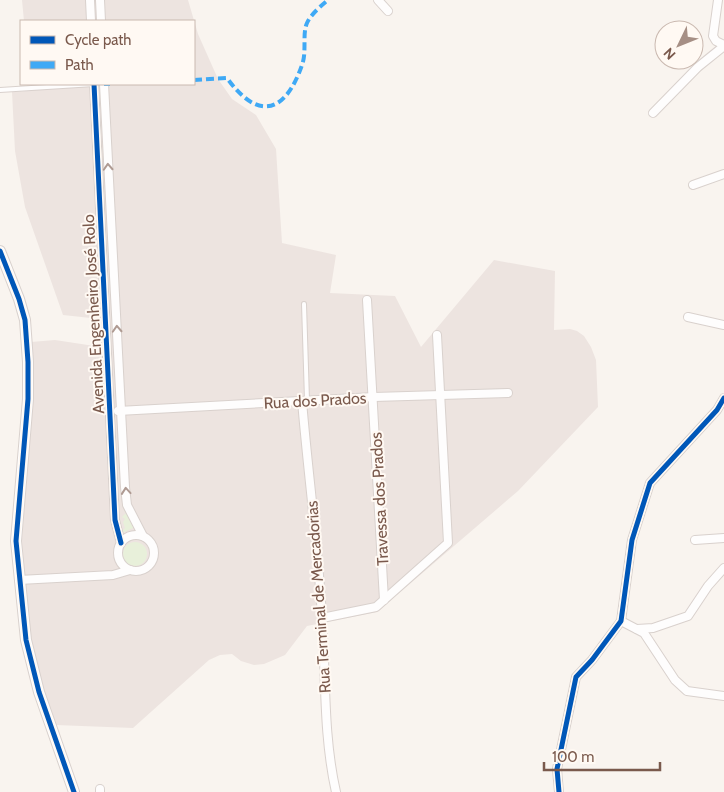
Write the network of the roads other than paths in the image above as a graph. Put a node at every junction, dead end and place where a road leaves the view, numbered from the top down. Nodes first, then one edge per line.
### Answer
1 (90, 0) edge
2 (100, 0) edge
3 (378, 0) edge
4 (718, 0) edge
5 (388, 11) dead end
6 (91, 20) edge
7 (101, 20) edge
8 (724, 45) edge
9 (78, 85) edge
10 (94, 85) edge
11 (104, 85) edge
12 (0, 90) edge
13 (653, 113) dead end
14 (724, 174) edge
15 (693, 185) dead end
16 (0, 251) edge
17 (367, 300) dead end
18 (304, 304) dead end
19 (688, 317) dead end
20 (724, 325) edge
21 (437, 335) dead end
22 (508, 394) dead end
23 (440, 395) junction
24 (374, 397) junction
25 (724, 398) edge
26 (304, 401) junction
27 (719, 406) junction
28 (111, 411) junction
29 (122, 411) junction
30 (724, 414) edge
31 (143, 536) junction
32 (724, 538) edge
33 (696, 540) dead end
34 (121, 543) junction
35 (724, 568) edge
36 (130, 570) junction
37 (19, 580) junction
38 (384, 600) junction
39 (322, 618) junction
40 (622, 620) junction
41 (637, 629) junction
42 (724, 696) edge
43 (74, 792) edge
44 (336, 792) edge
45 (559, 792) edge

1 - 6 street
2 - 7 street
3 - 5 street
4 - 8 street
8 - 13 street
9 - 12 lane
10 - 28 street, Avenida Engenheiro José Rolo
29 -> 11 street, Avenida Engenheiro José Rolo
14 - 15 street
16 - 37 street
17 - 24 street, Travessa dos Prados
18 - 26 lane
19 - 20 street
21 - 23 street
22 - 23 street, Rua dos Prados
23 - 24 street, Rua dos Prados
23 - 38 street
24 - 26 street, Rua dos Prados
24 - 38 street, Travessa dos Prados
25 - 27 street
26 - 29 street, Rua dos Prados
26 - 39 street, Rua Terminal de Mercadorias
27 - 30 street
27 - 40 street
28 - 29 street, Avenida Engenheiro José Rolo
28 - 34 street, Avenida Engenheiro José Rolo
31 -> 29 street, Avenida Engenheiro José Rolo
31 - 34 street
31 - 36 street, Avenida Engenheiro José Rolo
32 - 33 street
34 - 36 street, Avenida Engenheiro José Rolo
35 - 41 street
36 - 37 street, Avenida Engenheiro José Rolo
37 - 43 street
38 - 39 street
39 - 44 street, Rua Terminal de Mercadorias
40 - 41 street
40 - 45 street
41 - 42 street

